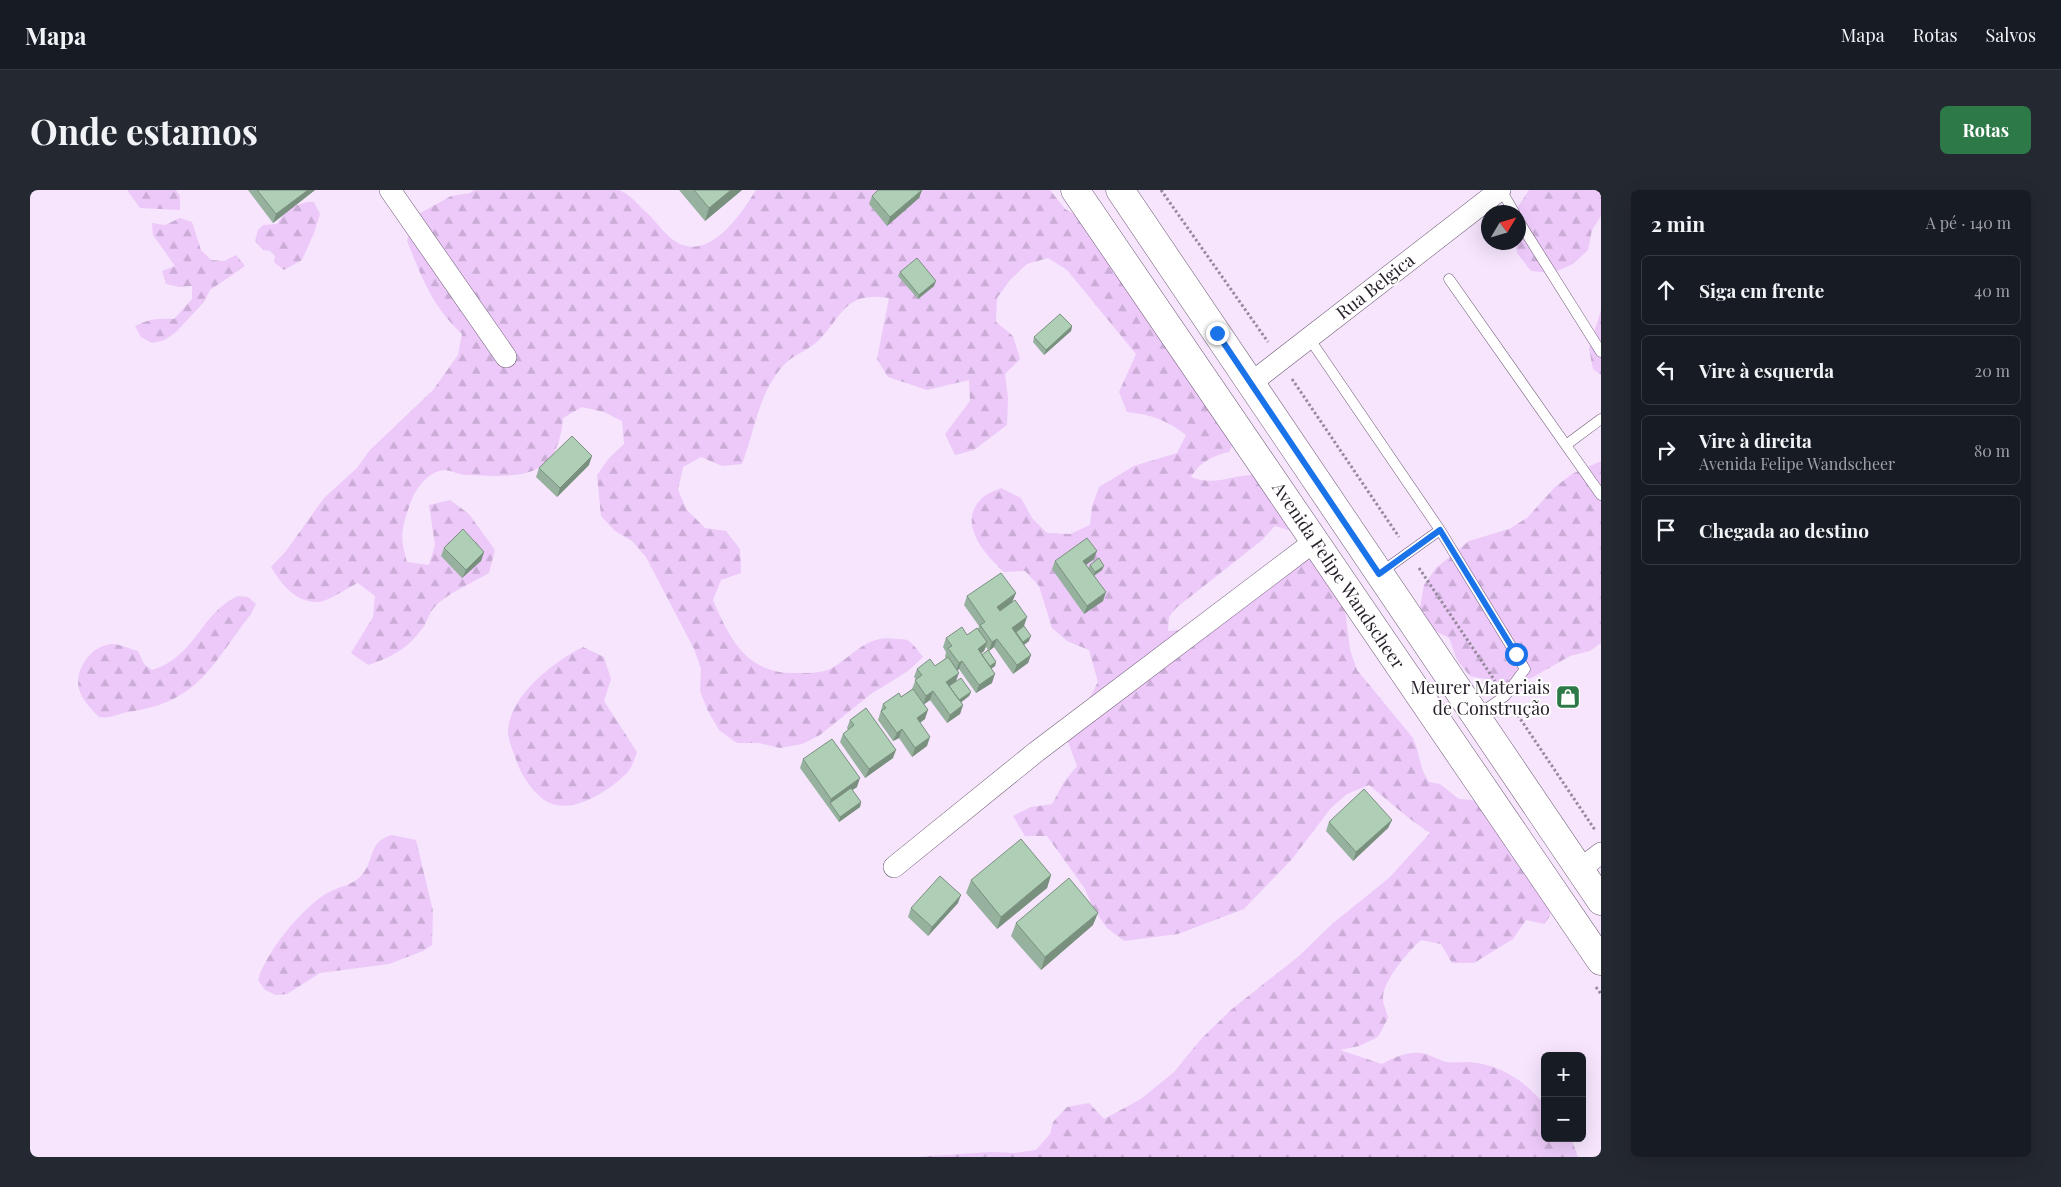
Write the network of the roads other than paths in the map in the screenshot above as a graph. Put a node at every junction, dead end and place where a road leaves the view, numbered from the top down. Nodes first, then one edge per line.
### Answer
1 (390, 190) edge
2 (1076, 190) edge
3 (1120, 190) edge
4 (1500, 190) edge
5 (1510, 205) edge
6 (1526, 233) edge
7 (1450, 279) dead end
8 (1309, 338) junction
9 (1601, 352) edge
10 (506, 357) dead end
11 (1250, 383) junction
12 (1601, 419) edge
13 (1566, 445) junction
14 (1601, 494) edge
15 (1440, 530) junction
16 (1316, 541) junction
17 (1379, 574) junction
18 (1475, 716) junction
19 (1590, 861) edge
20 (894, 867) dead end
21 (1601, 901) edge
22 (1601, 961) edge

1 - 10 street
2 - 16 main road, Avenida Felipe Wandscheer
3 - 11 main road, Avenida Felipe Wandscheer
4 - 5 lane
4 - 8 street, Rua Belgica
6 - 9 lane
7 - 13 lane
8 - 11 street, Rua Belgica
8 - 15 lane
11 - 17 main road, Avenida Felipe Wandscheer
12 - 13 lane
13 - 14 lane
15 - 17 lane
15 - 18 lane
16 - 20 street
16 - 22 main road, Avenida Felipe Wandscheer
17 - 18 main road, Avenida Felipe Wandscheer
18 - 19 main road, Avenida Felipe Wandscheer
19 - 21 main road, Avenida Felipe Wandscheer

